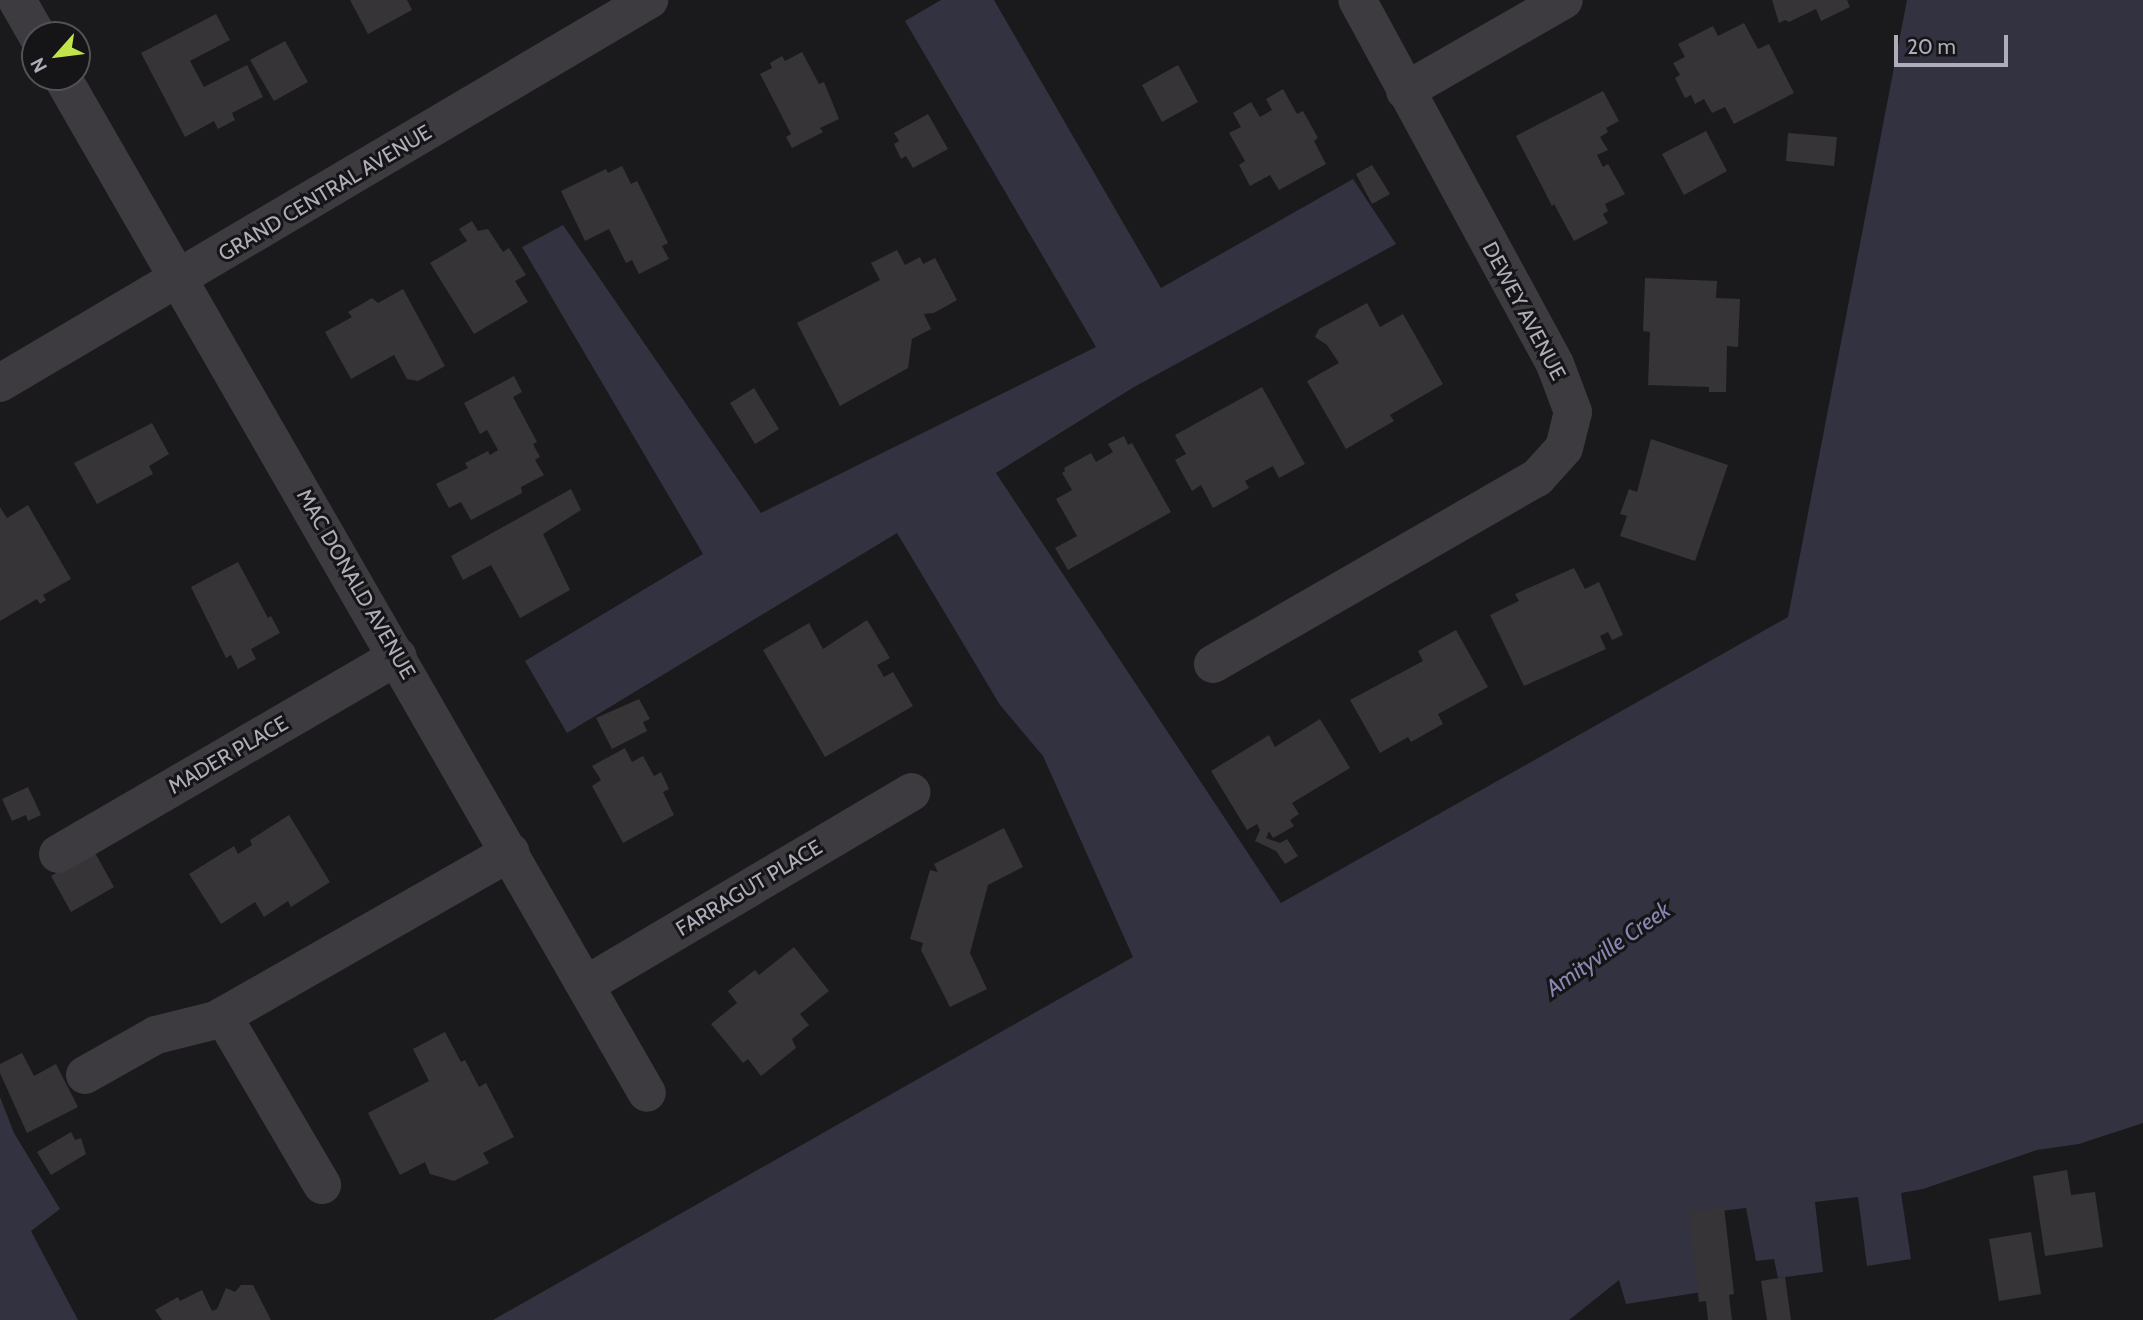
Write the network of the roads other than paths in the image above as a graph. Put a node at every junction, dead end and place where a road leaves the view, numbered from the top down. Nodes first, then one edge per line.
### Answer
1 (17, 0) edge
2 (1357, 0) edge
3 (1564, 0) edge
4 (638, 3) edge
5 (29, 21) edge
6 (70, 91) edge
7 (1405, 91) junction
8 (180, 280) junction
9 (0, 383) edge
10 (398, 656) junction
11 (1213, 664) dead end
12 (912, 792) dead end
13 (511, 852) junction
14 (58, 855) dead end
15 (587, 984) junction
16 (223, 1016) junction
17 (85, 1075) dead end
18 (648, 1093) dead end
19 (322, 1185) dead end

1 - 5 street
2 - 7 street, DEWEY AVENUE
3 - 7 street
4 - 8 street, GRAND CENTRAL AVENUE
6 - 8 street, MAC DONALD AVENUE
7 - 11 street, DEWEY AVENUE
8 - 9 street, GRAND CENTRAL AVENUE
8 - 10 street, MAC DONALD AVENUE
10 - 13 street, MAC DONALD AVENUE
10 - 14 street, MADER PLACE
12 - 15 street, FARRAGUT PLACE
13 - 15 street, MAC DONALD AVENUE
13 - 16 street
15 - 18 street, MAC DONALD AVENUE
16 - 17 street
16 - 19 street

